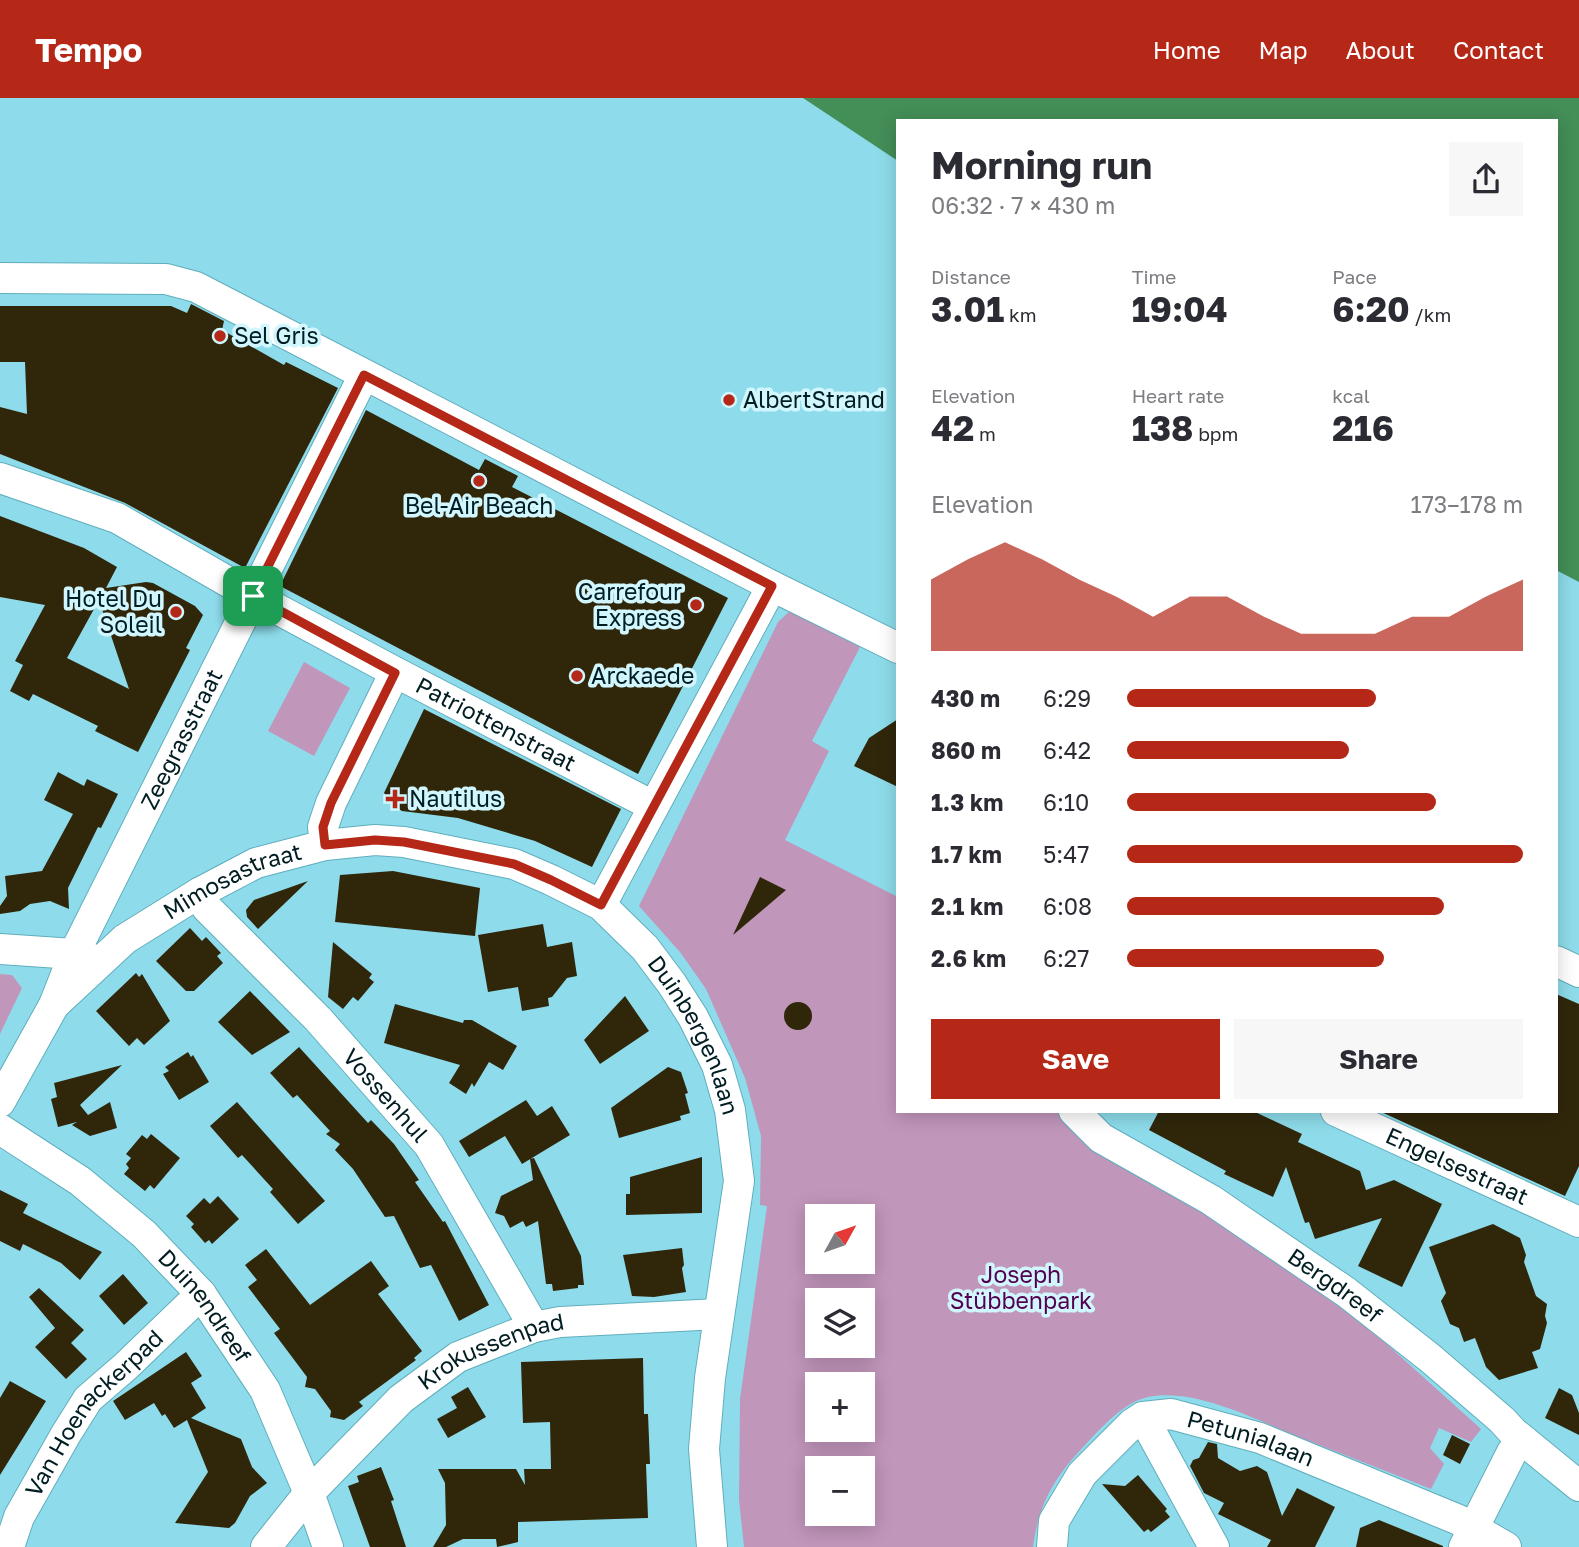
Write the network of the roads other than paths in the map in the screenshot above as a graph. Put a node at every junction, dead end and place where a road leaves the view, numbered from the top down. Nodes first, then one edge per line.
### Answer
1 (0, 278) edge
2 (364, 375) junction
3 (0, 478) edge
4 (772, 586) junction
5 (253, 596) junction
6 (896, 647) edge
7 (395, 673) junction
8 (653, 806) junction
9 (325, 845) junction
10 (199, 893) junction
11 (601, 905) junction
12 (0, 949) edge
13 (87, 958) junction
14 (1558, 962) edge
15 (1579, 972) edge
16 (0, 1102) edge
17 (1076, 1113) edge
18 (1340, 1113) edge
19 (0, 1129) edge
20 (1579, 1222) edge
21 (201, 1294) junction
22 (719, 1314) junction
23 (534, 1327) junction
24 (1143, 1418) junction
25 (1524, 1441) junction
26 (1579, 1486) edge
27 (309, 1493) junction
28 (1468, 1537) edge
29 (9, 1547) edge
30 (266, 1547) edge
31 (328, 1547) edge
32 (712, 1547) edge
33 (1052, 1547) edge
34 (1214, 1547) edge
35 (1506, 1547) edge

1 - 2 street
2 - 4 street
2 - 5 street, Zeegrasstraat
3 - 5 street, Patriottenstraat
4 - 6 street
4 - 8 street
5 - 7 street, Patriottenstraat
5 - 13 street, Zeegrasstraat
7 - 8 street, Patriottenstraat
7 - 9 street
8 - 11 street
9 - 10 street, Mimosastraat
9 - 11 street, Mimosastraat
10 - 13 street, Mimosastraat
10 - 23 street, Vossenhul
11 - 22 street, Duinbergenlaan
12 - 13 street
13 - 16 street, Mimosastraat
14 - 15 street
17 - 25 street, Bergdreef
18 - 20 street, Engelsestraat
19 - 21 street, Duinendreef
21 - 27 street, Duinendreef
21 - 29 street, Van Hoenackerpad
22 - 23 street, Krokussenpad
22 - 32 street, Duinbergenlaan
23 - 27 street, Krokussenpad
24 - 28 street, Petunialaan
24 - 33 street
24 - 34 street
25 - 26 street, Bergdreef
25 - 28 street
27 - 30 street, Krokussenpad
27 - 31 street, Duinendreef
28 - 35 street, Petunialaan

